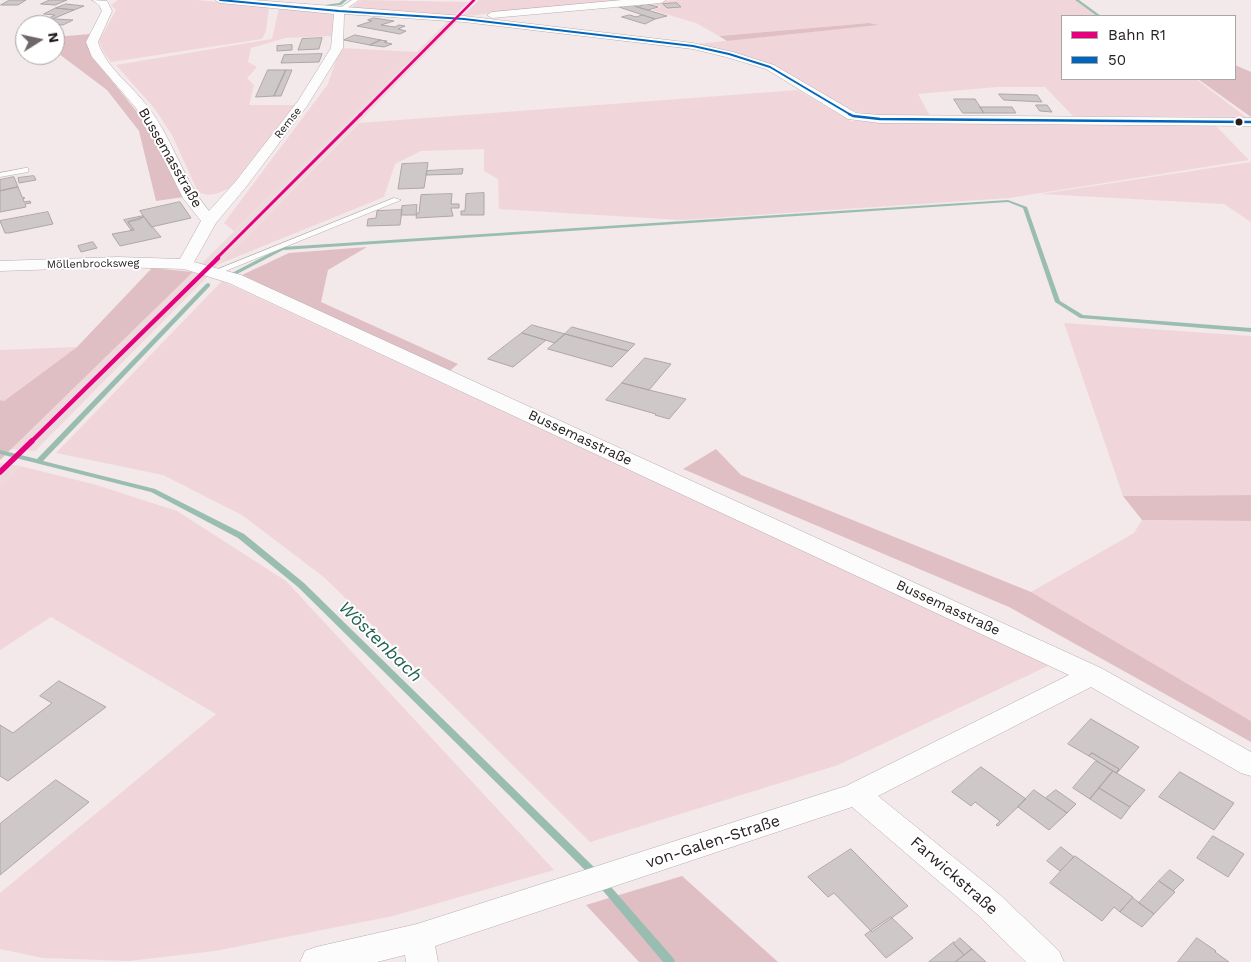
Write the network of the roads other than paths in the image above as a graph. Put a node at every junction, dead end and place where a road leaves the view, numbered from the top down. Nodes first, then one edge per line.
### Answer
1 (98, 0) edge
2 (220, 0) edge
3 (356, 0) edge
4 (662, 0) edge
5 (339, 12) junction
6 (464, 19) junction
7 (1251, 122) edge
8 (25, 170) dead end
9 (0, 175) edge
10 (397, 200) dead end
11 (209, 221) junction
12 (185, 264) junction
13 (0, 266) edge
14 (215, 272) junction
15 (1092, 675) junction
16 (1251, 765) edge
17 (856, 794) junction
18 (420, 950) edge
19 (316, 962) edge
20 (1048, 962) edge

1 - 11 street, Bussemasstraße
2 - 5 street
3 - 5 lane
4 - 6 street
5 - 6 street
5 - 11 street, Remse
6 - 7 street
8 - 9 lane
10 - 14 lane
11 - 12 street, Bussemasstraße
12 - 13 street, Möllenbrocksweg
12 - 14 street, Bussemasstraße
14 - 15 street, Bussemasstraße
15 - 16 street, Bussemasstraße
15 - 17 street, von-Galen-Straße
17 - 18 street, von-Galen-Straße
17 - 20 street, Farwickstraße
18 - 19 street, von-Galen-Straße

